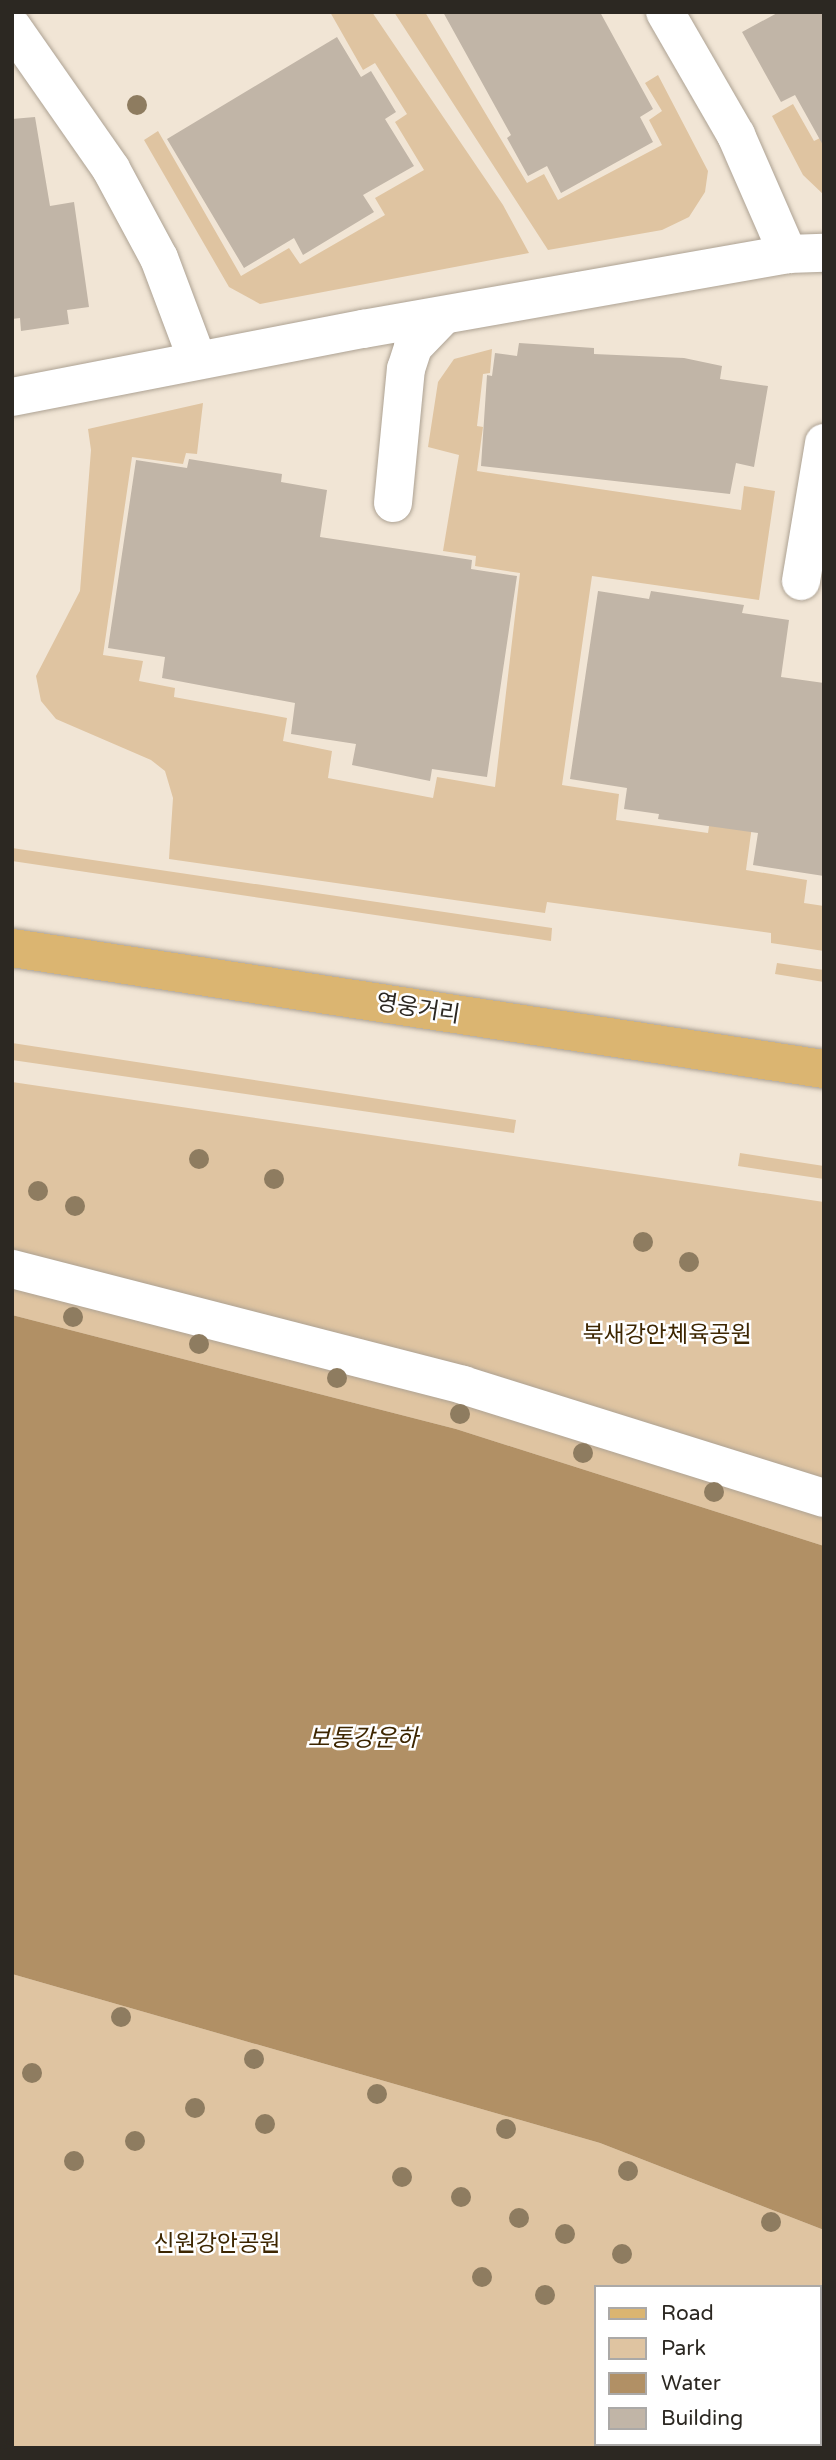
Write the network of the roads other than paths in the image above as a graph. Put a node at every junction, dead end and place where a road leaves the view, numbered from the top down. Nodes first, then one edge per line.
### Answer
1 (665, 12) edge
2 (12, 27) edge
3 (806, 254) edge
4 (442, 317) junction
5 (197, 359) junction
6 (12, 397) edge
7 (824, 443) edge
8 (393, 503) dead end
9 (801, 581) dead end
10 (12, 948) edge
11 (824, 1069) edge
12 (12, 1269) edge
13 (824, 1498) edge

1 - 3 street
2 - 5 street
3 - 4 street
4 - 5 street
4 - 8 street
5 - 6 street
7 - 9 street
10 - 11 main road, 영웅거리
12 - 13 street

